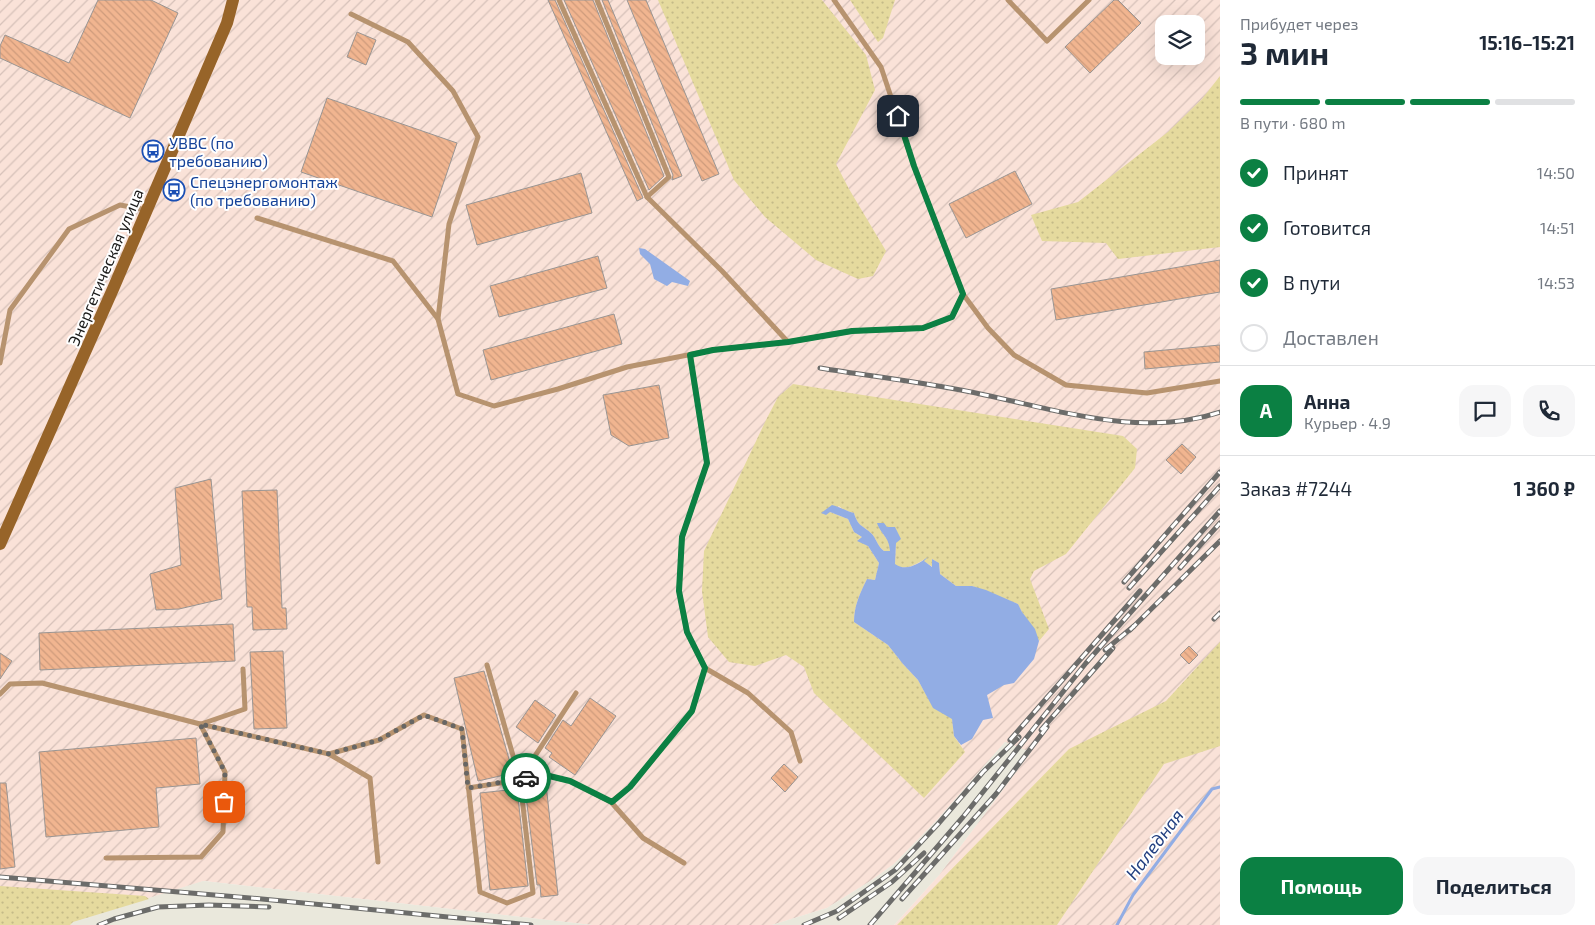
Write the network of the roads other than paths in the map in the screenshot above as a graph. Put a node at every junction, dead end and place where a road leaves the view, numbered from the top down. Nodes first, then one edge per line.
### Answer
1 (233, 0) edge
2 (559, 0) edge
3 (597, 0) edge
4 (834, 0) edge
5 (1008, 0) edge
6 (1089, 0) edge
7 (351, 14) dead end
8 (647, 196) junction
9 (147, 210) junction
10 (257, 218) dead end
11 (963, 294) junction
12 (438, 319) junction
13 (788, 342) junction
14 (690, 355) junction
15 (0, 363) edge
16 (1220, 381) edge
17 (0, 544) edge
18 (487, 665) dead end
19 (705, 668) junction
20 (243, 669) dead end
21 (576, 693) dead end
22 (0, 694) edge
23 (200, 724) junction
24 (329, 754) junction
25 (800, 761) dead end
26 (520, 780) junction
27 (468, 788) junction
28 (612, 802) junction
29 (106, 858) dead end
30 (378, 862) dead end
31 (684, 863) dead end

1 - 9 street, Энергетическая улица
2 - 8 lane
3 - 8 lane
4 - 11 lane
5 - 6 lane
7 - 12 lane
8 - 13 lane
9 - 15 lane
9 - 17 street, Энергетическая улица
10 - 12 lane
11 - 13 lane
11 - 16 lane
12 - 14 lane
13 - 14 lane
14 - 19 lane
18 - 26 lane
19 - 25 lane
19 - 28 lane
20 - 23 lane
21 - 26 lane
22 - 23 lane
23 - 24 lane
23 - 29 lane
24 - 27 lane
24 - 30 lane
26 - 27 lane
26 - 27 lane
26 - 28 lane
28 - 31 lane

